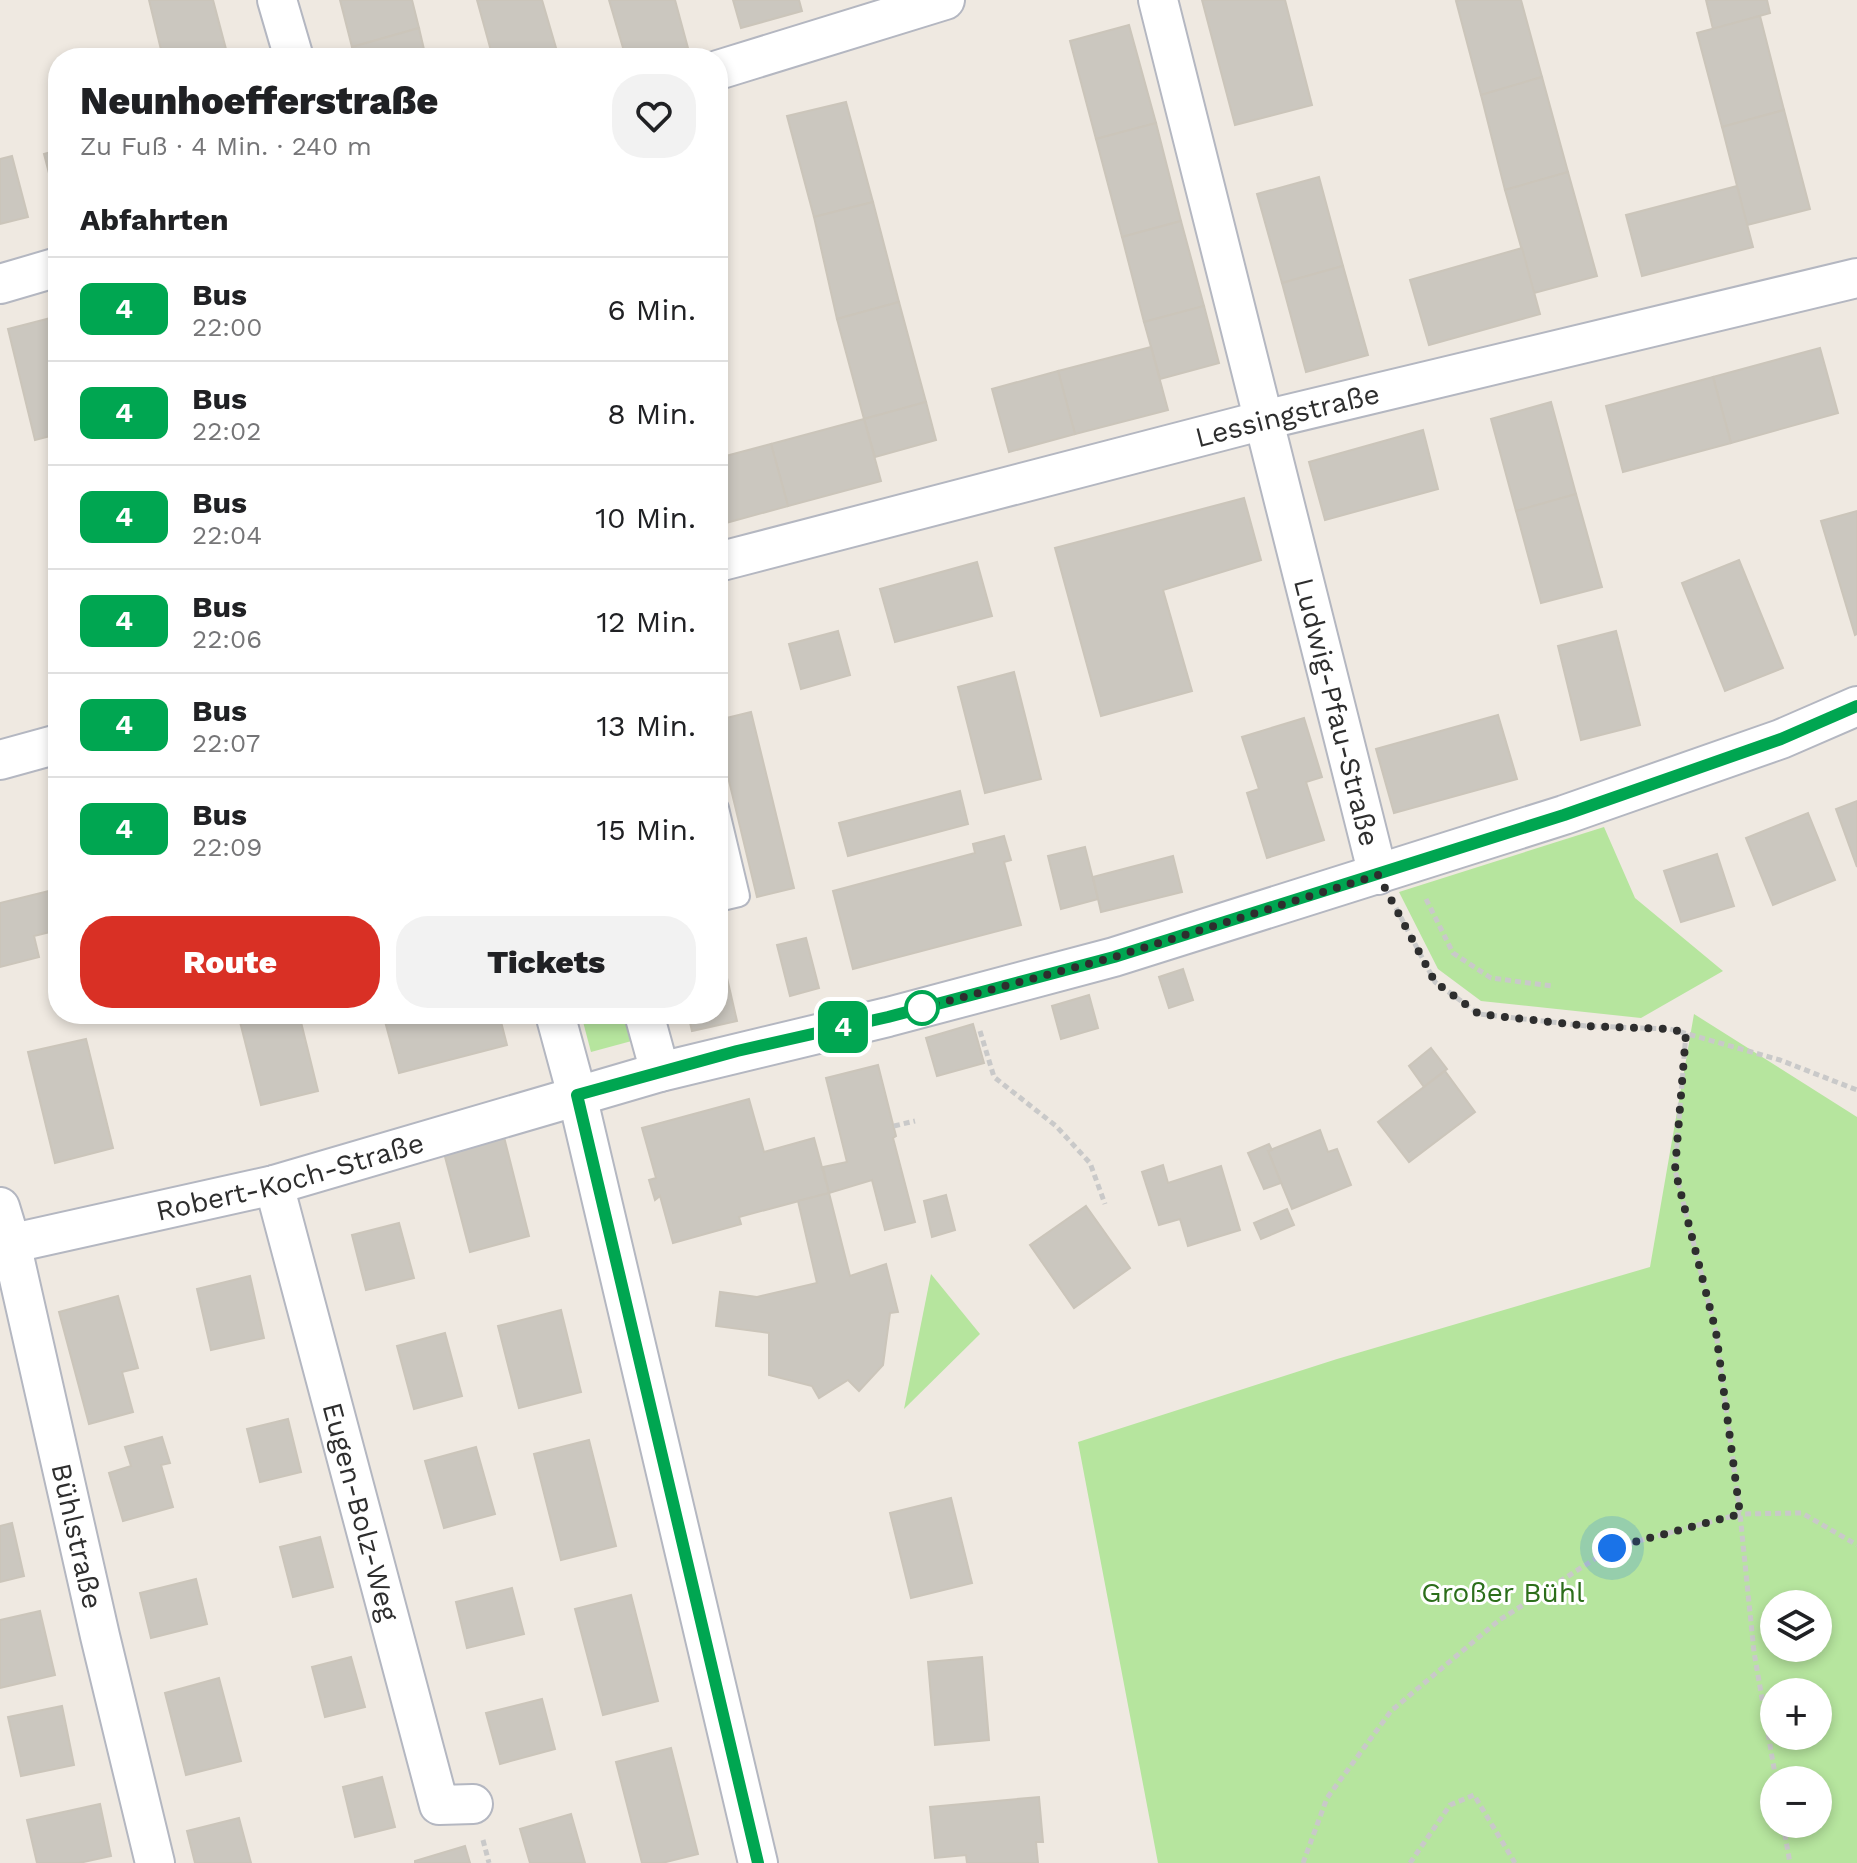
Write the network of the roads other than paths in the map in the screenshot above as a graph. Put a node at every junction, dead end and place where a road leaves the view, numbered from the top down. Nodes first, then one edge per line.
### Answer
1 (277, 0) edge
2 (945, 0) edge
3 (1158, 0) edge
4 (291, 48) edge
5 (728, 67) edge
6 (48, 270) edge
7 (1857, 278) edge
8 (0, 284) edge
9 (1264, 420) junction
10 (728, 559) edge
11 (1857, 706) edge
12 (48, 747) edge
13 (0, 760) edge
14 (728, 850) edge
15 (1394, 870) junction
16 (728, 899) edge
17 (558, 1024) edge
18 (647, 1024) edge
19 (660, 1072) junction
20 (577, 1095) junction
21 (274, 1185) junction
22 (0, 1207) edge
23 (5, 1245) edge
24 (473, 1804) dead end
25 (155, 1863) edge
26 (758, 1863) edge

1 - 4 street
2 - 5 street
3 - 9 street, Ludwig-Pfau-Straße
6 - 8 street
7 - 9 street, Lessingstraße
9 - 10 street, Lessingstraße
9 - 15 street, Ludwig-Pfau-Straße
11 - 15 street, Robert-Koch-Straße
12 - 13 street
14 - 16 lane
15 - 19 street, Robert-Koch-Straße
17 - 20 street
18 - 19 street
19 - 20 street, Robert-Koch-Straße
20 - 21 street, Robert-Koch-Straße
20 - 26 street
21 - 23 street, Robert-Koch-Straße
21 - 24 street, Eugen-Bolz-Weg
22 - 23 street, Bühlstraße
23 - 25 street, Bühlstraße

